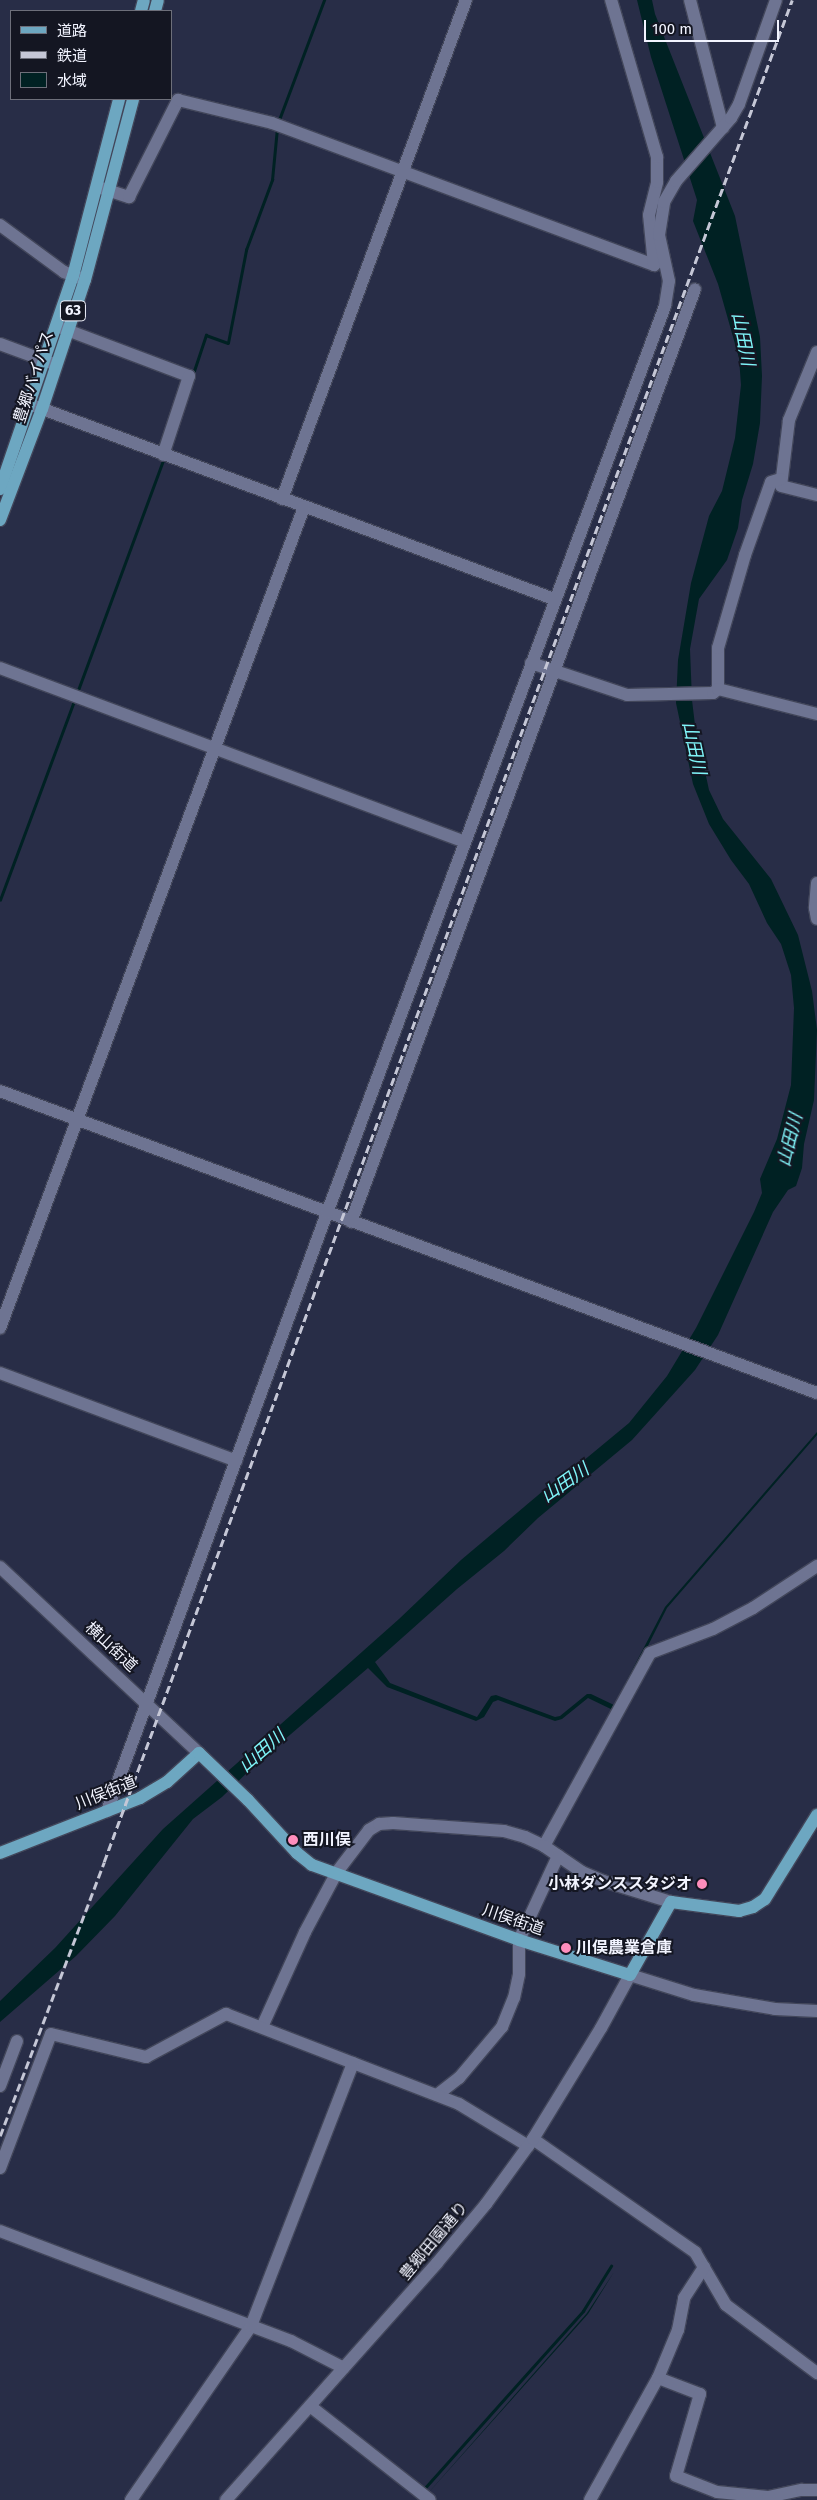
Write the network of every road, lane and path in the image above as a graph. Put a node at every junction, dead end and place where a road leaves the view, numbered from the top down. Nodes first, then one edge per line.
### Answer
1 (466, 0) edge
2 (611, 0) edge
3 (690, 0) edge
4 (776, 0) edge
5 (119, 100) edge
6 (133, 100) edge
7 (721, 131) junction
8 (402, 172) junction
9 (103, 189) junction
10 (0, 225) edge
11 (79, 278) junction
12 (695, 289) dead end
13 (62, 328) junction
14 (0, 344) edge
15 (817, 352) edge
16 (50, 362) junction
17 (36, 407) junction
18 (163, 455) junction
19 (781, 479) junction
20 (0, 489) edge
21 (817, 496) edge
22 (282, 499) junction
23 (304, 507) junction
24 (0, 520) edge
25 (554, 599) junction
26 (531, 663) junction
27 (0, 668) edge
28 (553, 671) junction
29 (716, 691) junction
30 (817, 714) edge
31 (216, 749) junction
32 (465, 842) junction
33 (817, 883) edge
34 (817, 919) edge
35 (0, 1091) edge
36 (78, 1121) junction
37 (327, 1213) junction
38 (351, 1222) junction
39 (0, 1328) edge
40 (0, 1373) edge
41 (817, 1393) edge
42 (236, 1461) junction
43 (817, 1566) edge
44 (0, 1567) edge
45 (147, 1702) junction
46 (199, 1753) junction
47 (107, 1811) junction
48 (817, 1815) edge
49 (544, 1846) junction
50 (0, 1853) edge
51 (558, 1856) junction
52 (336, 1872) junction
53 (671, 1902) junction
54 (520, 1940) junction
55 (630, 1975) junction
56 (817, 2011) edge
57 (262, 2027) junction
58 (17, 2041) dead end
59 (353, 2063) junction
60 (0, 2086) edge
61 (436, 2095) junction
62 (531, 2143) junction
63 (0, 2168) edge
64 (0, 2231) edge
65 (704, 2266) junction
66 (251, 2326) junction
67 (344, 2368) junction
68 (817, 2373) edge
69 (658, 2378) junction
70 (310, 2406) junction
71 (817, 2490) edge
72 (716, 2496) edge
73 (131, 2500) edge
74 (226, 2500) edge
75 (430, 2500) edge
76 (590, 2500) edge

1 - 8 street
2 - 8 street
3 - 7 street
4 - 7 street
5 - 9 main road, 豊郷バイパス / 63
6 - 9 main road, 豊郷バイパス / 63
7 - 25 street
8 - 9 street
8 - 22 street
9 - 11 main road, 豊郷バイパス / 63
10 - 11 street
11 - 13 main road, 豊郷バイパス / 63
12 - 28 street
13 - 16 main road, 豊郷バイパス / 63
13 - 18 street
14 - 16 street
15 - 19 street
16 - 17 main road, 豊郷バイパス / 63
17 - 18 street
17 - 20 main road, 豊郷バイパス / 63
17 - 24 main road, 豊郷バイパス / 63
18 - 22 street
19 - 21 street
19 - 29 street
22 - 23 street
23 - 25 street
23 - 31 street
25 - 26 street
26 - 28 street
26 - 32 street
27 - 31 street
28 - 29 street
28 - 38 street
29 - 30 street
31 - 32 street
31 - 36 street
32 - 37 street
33 - 34 street
35 - 36 street
36 - 37 street
36 - 39 street
37 - 38 street
37 - 42 street
38 - 41 street
40 - 42 street
42 - 45 street
43 - 49 street
44 - 45 street, 横山街道
45 - 46 street, 横山街道
45 - 47 street
46 - 47 main road, 川俣街道
46 - 52 main road, 川俣街道
47 - 50 main road, 川俣街道
48 - 53 main road
49 - 51 street
49 - 52 street
51 - 53 street
51 - 54 street
52 - 54 main road, 川俣街道
52 - 57 street
53 - 55 main road
54 - 55 main road, 川俣街道
54 - 61 street
55 - 56 street
55 - 62 street, 豊郷田園通り
57 - 59 street
57 - 63 street
58 - 60 street
59 - 61 street
59 - 66 street
61 - 62 street
62 - 65 street
62 - 67 street, 豊郷田園通り
64 - 66 street
65 - 68 street
65 - 69 street
66 - 67 street
66 - 73 street
67 - 70 street, 豊郷田園通り
69 - 72 street
69 - 76 street
70 - 74 street, 豊郷田園通り
70 - 75 street
71 - 72 street

